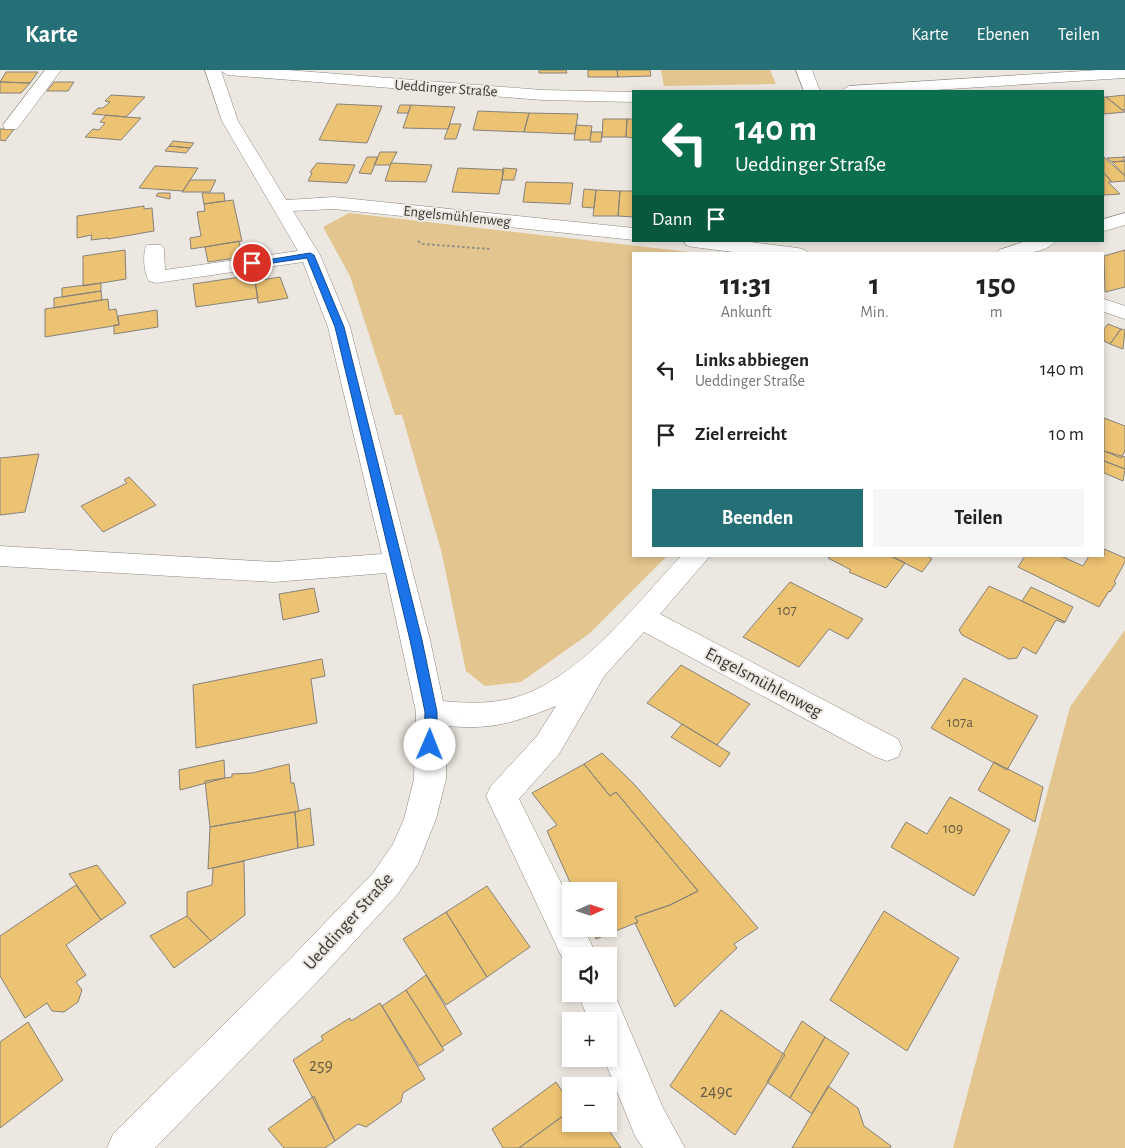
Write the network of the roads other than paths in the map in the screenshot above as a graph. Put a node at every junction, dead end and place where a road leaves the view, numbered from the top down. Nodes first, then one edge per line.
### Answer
1 (53, 70) edge
2 (213, 70) edge
3 (228, 70) edge
4 (804, 70) edge
5 (960, 70) edge
6 (1125, 73) edge
7 (973, 84) junction
8 (812, 90) edge
9 (866, 90) edge
10 (632, 97) edge
11 (11, 125) dead end
12 (280, 206) junction
13 (1125, 219) edge
14 (1104, 225) edge
15 (632, 234) edge
16 (701, 242) edge
17 (1043, 242) edge
18 (154, 249) dead end
19 (782, 252) edge
20 (1012, 252) edge
21 (310, 255) junction
22 (1104, 305) edge
23 (1125, 313) edge
24 (0, 556) edge
25 (695, 557) edge
26 (397, 563) junction
27 (641, 617) junction
28 (595, 667) junction
29 (431, 712) junction
30 (886, 748) dead end
31 (575, 947) edge
32 (617, 1045) edge
33 (127, 1148) edge
34 (666, 1148) edge

1 - 11 street
2 - 12 street, Ueddinger Straße
3 - 10 street, Ueddinger Straße
4 - 8 street
5 - 7 street
6 - 7 street
7 - 9 street
12 - 15 street, Engelsmühlenweg
12 - 21 street, Ueddinger Straße
13 - 14 street
16 - 19 street
17 - 20 street
18 - 21 street
21 - 26 street, Ueddinger Straße
22 - 23 street
24 - 26 street
25 - 27 street
26 - 29 street, Ueddinger Straße
27 - 28 street
27 - 30 street, Engelsmühlenweg
28 - 29 street
28 - 31 street
29 - 33 street, Ueddinger Straße
32 - 34 street

